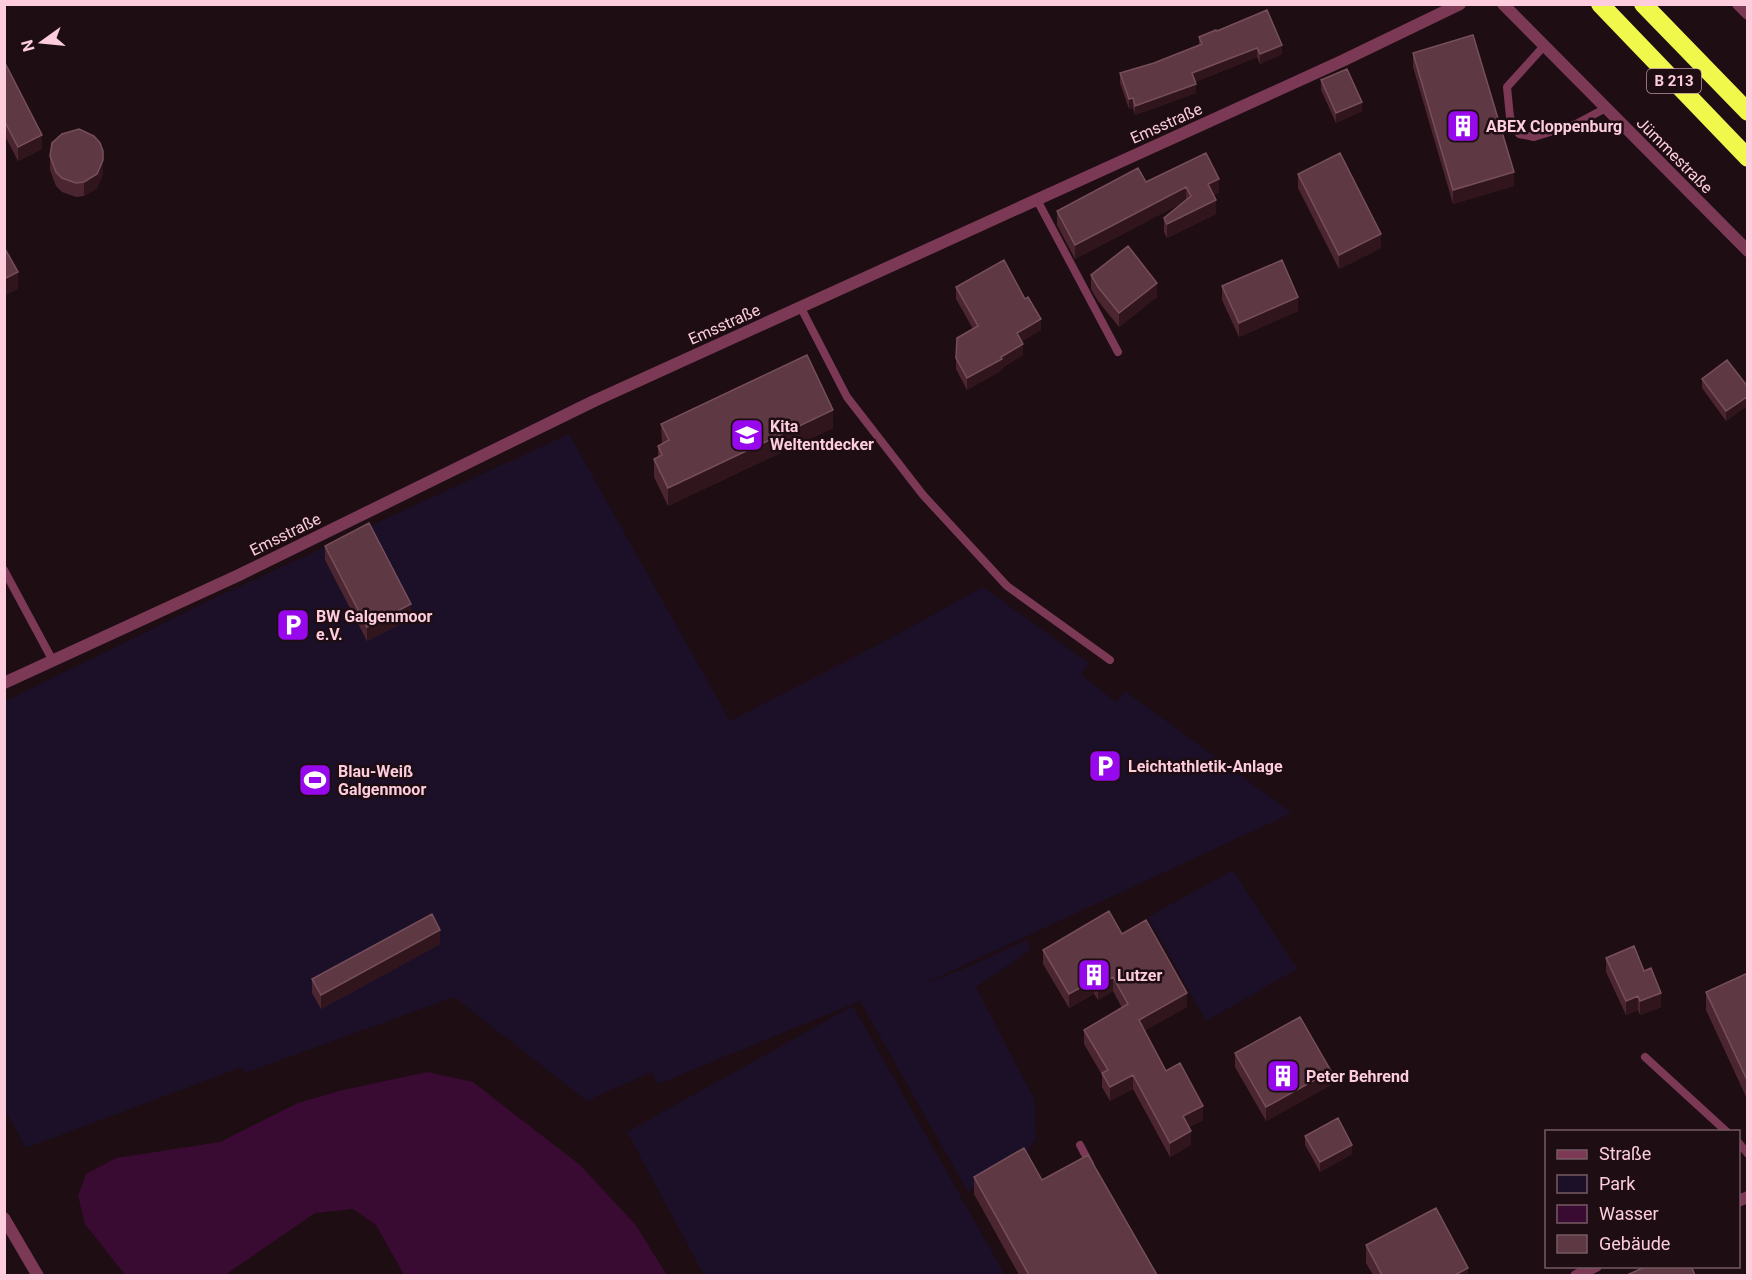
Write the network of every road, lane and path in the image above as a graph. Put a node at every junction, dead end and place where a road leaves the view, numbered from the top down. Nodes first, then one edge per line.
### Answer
1 (1460, 4) edge
2 (1503, 4) edge
3 (1600, 4) edge
4 (1643, 4) edge
5 (1738, 4) edge
6 (1748, 14) edge
7 (1544, 46) junction
8 (1606, 108) junction
9 (1748, 112) edge
10 (1748, 158) edge
11 (1037, 200) junction
12 (1748, 251) edge
13 (801, 308) junction
14 (1118, 352) dead end
15 (4, 570) edge
16 (1110, 660) dead end
17 (53, 661) junction
18 (4, 682) edge
19 (1646, 1057) dead end
20 (1726, 1130) edge
21 (1080, 1145) dead end
22 (1097, 1175) edge
23 (4, 1218) edge
24 (1592, 1268) edge
25 (38, 1275) edge
26 (1576, 1275) edge

1 - 11 street, Emsstraße
2 - 7 street, Jümmestraße
3 - 10 highway, B 213
4 - 9 highway, B 213
5 - 6 street
7 - 8 street, Jümmestraße
7 - 8 lane
8 - 12 street, Jümmestraße
11 - 13 street, Emsstraße
11 - 14 lane
13 - 16 lane
13 - 17 street, Emsstraße
15 - 17 lane
17 - 18 street, Emsstraße
19 - 20 lane
21 - 22 lane
23 - 25 street
24 - 26 street

